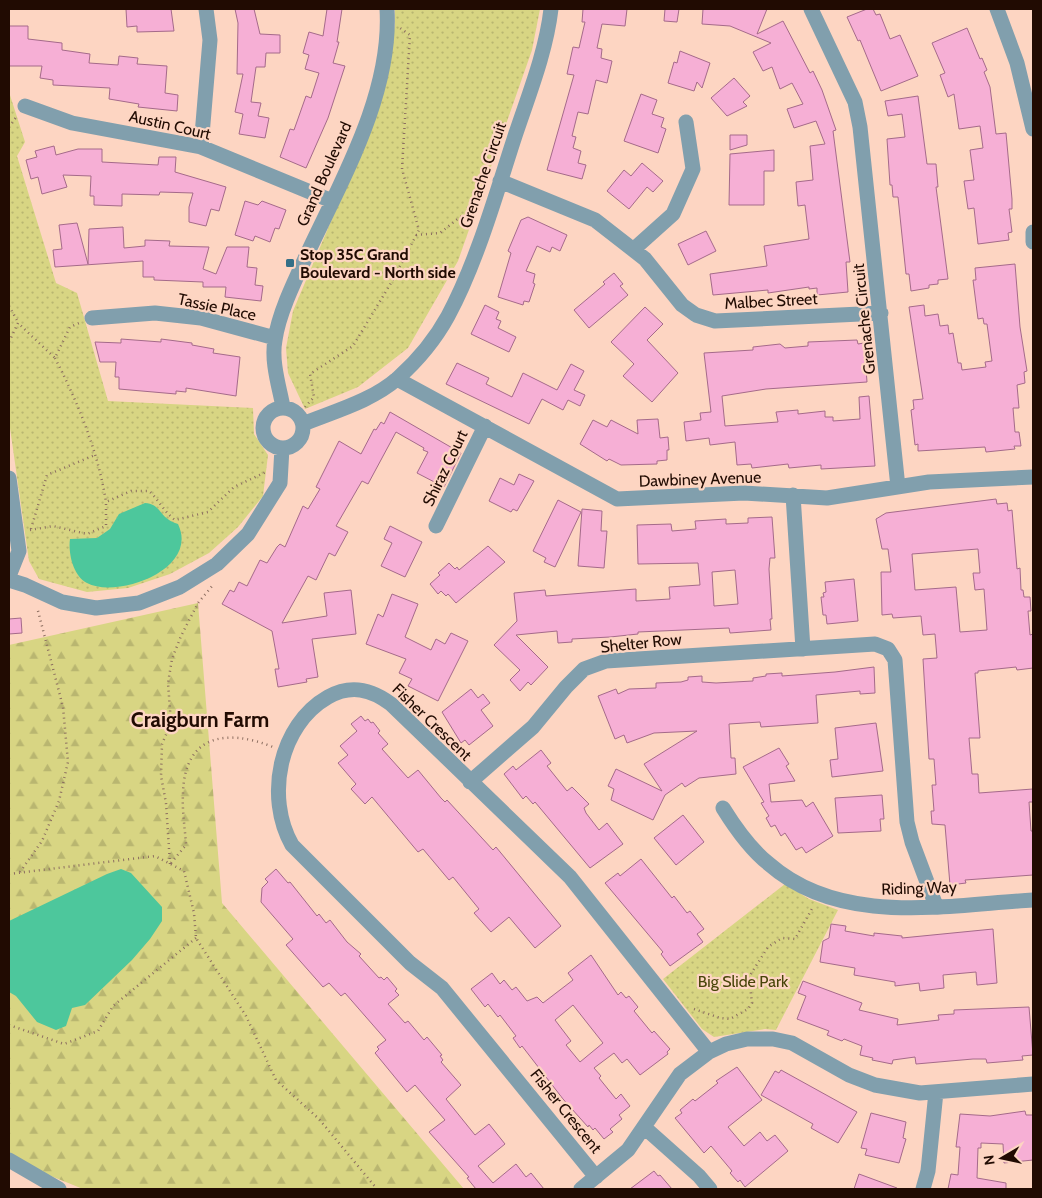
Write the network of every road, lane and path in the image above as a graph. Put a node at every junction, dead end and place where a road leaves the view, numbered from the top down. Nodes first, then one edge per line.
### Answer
1 (206, 9) edge
2 (387, 9) edge
3 (551, 9) edge
4 (812, 9) edge
5 (997, 9) edge
6 (395, 25) dead end
7 (25, 106) dead end
8 (686, 122) dead end
9 (1033, 129) edge
10 (201, 147) junction
11 (500, 181) junction
12 (332, 201) junction
13 (490, 209) junction
14 (1033, 232) edge
15 (416, 235) junction
16 (1033, 242) edge
17 (634, 249) junction
18 (9, 306) edge
19 (881, 313) junction
20 (92, 318) dead end
21 (18, 323) junction
22 (70, 327) dead end
23 (275, 338) junction
24 (9, 342) edge
25 (55, 358) junction
26 (397, 379) junction
27 (282, 407) junction
28 (301, 419) junction
29 (485, 426) junction
30 (282, 448) junction
31 (95, 455) junction
32 (281, 468) junction
33 (1033, 477) edge
34 (9, 478) edge
35 (898, 487) junction
36 (793, 495) junction
37 (106, 502) junction
38 (436, 526) dead end
39 (24, 531) junction
40 (217, 564) junction
41 (9, 578) edge
42 (32, 588) junction
43 (803, 649) junction
44 (284, 752) junction
45 (470, 782) junction
46 (723, 808) dead end
47 (170, 864) junction
48 (20, 872) junction
49 (9, 874) edge
50 (819, 894) junction
51 (1033, 900) edge
52 (936, 906) junction
53 (196, 938) junction
54 (679, 1014) junction
55 (9, 1025) edge
56 (708, 1052) junction
57 (1033, 1084) edge
58 (936, 1092) junction
59 (644, 1127) junction
60 (9, 1160) edge
61 (596, 1177) junction
62 (59, 1189) edge
63 (377, 1189) edge
64 (581, 1189) edge
65 (710, 1189) edge
66 (922, 1189) edge

1 - 10 street
2 - 12 street, Grand Boulevard
3 - 11 street, Grenache Circuit
4 - 19 street, Grenache Circuit
5 - 9 street
6 - 15 path
7 - 10 street, Austin Court
8 - 17 street
10 - 12 street, Austin Court
11 - 13 street, Grenache Circuit
11 - 17 street, Malbec Street
12 - 23 street, Grand Boulevard
13 - 15 path
13 - 26 street, Grenache Circuit
14 - 16 street
15 - 28 path
17 - 19 street, Malbec Street
18 - 21 path
19 - 35 street, Grenache Circuit
20 - 23 street, Tassie Place
21 - 24 path
21 - 25 path
22 - 25 path
23 - 27 street, Grand Boulevard
25 - 31 path
26 - 28 street, Grenache Circuit
26 - 29 street, Dawbiney Avenue
27 - 28 street
27 - 30 street
28 - 30 street
29 - 36 street, Dawbiney Avenue
29 - 38 street, Shiraz Court
30 - 32 street
31 - 37 path
31 - 39 path
32 - 37 path
32 - 40 street
33 - 35 street, Dawbiney Avenue
34 - 39 street
35 - 36 street, Dawbiney Avenue
36 - 43 street
37 - 39 path
39 - 41 street
40 - 42 street
40 - 47 path
41 - 42 street
42 - 48 path
43 - 45 street, Shelter Row
43 - 52 street, Shelter Row
44 - 45 street, Fisher Crescent
44 - 47 path
44 - 61 street, Fisher Crescent
45 - 54 street, Fisher Crescent
46 - 50 street, Riding Way
47 - 48 path
47 - 53 path
48 - 49 path
50 - 52 street, Riding Way
50 - 54 path
51 - 52 street, Riding Way
53 - 55 path
53 - 63 path
54 - 56 street, Fisher Crescent
56 - 58 street
56 - 59 street
57 - 58 street
58 - 66 street
59 - 61 street
59 - 65 street
60 - 62 street
61 - 64 street

